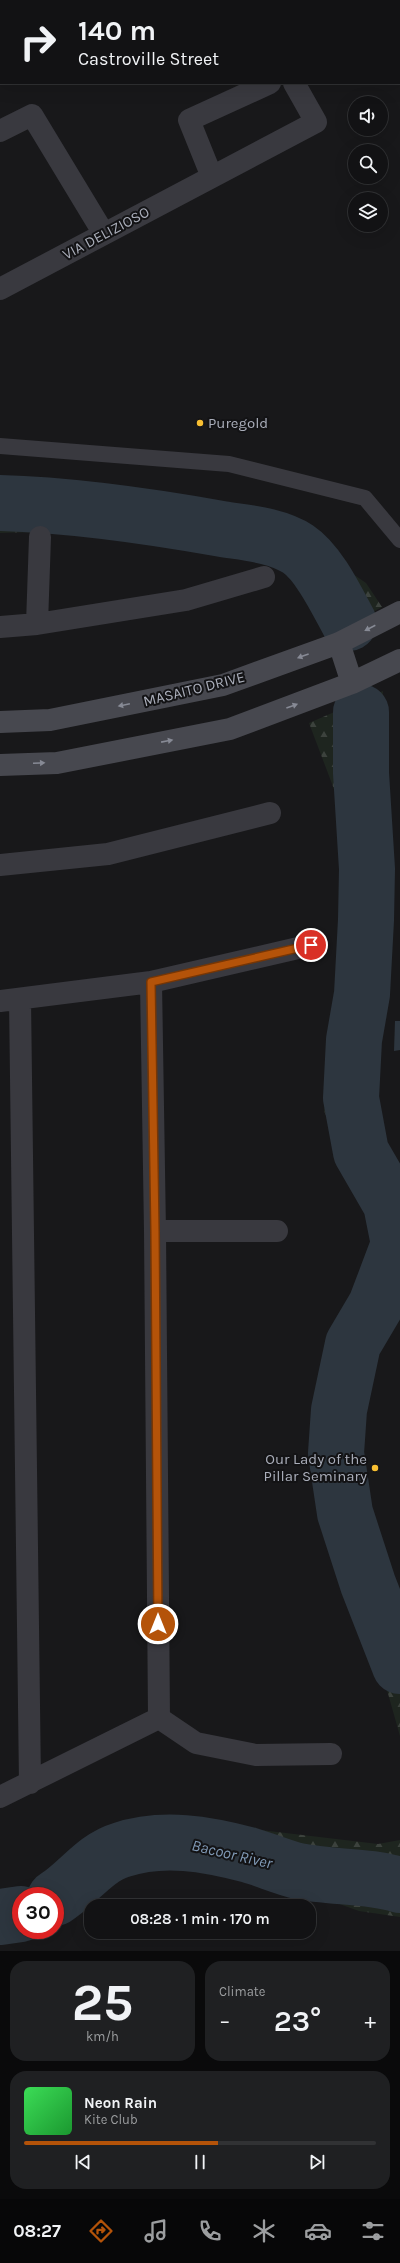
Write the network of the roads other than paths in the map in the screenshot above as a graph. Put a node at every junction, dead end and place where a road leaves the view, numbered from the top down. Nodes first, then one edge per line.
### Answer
1 (268, 84) edge
2 (295, 84) edge
3 (0, 131) edge
4 (212, 177) junction
5 (104, 234) junction
6 (0, 289) edge
7 (0, 446) edge
8 (40, 537) dead end
9 (400, 539) edge
10 (264, 577) dead end
11 (400, 612) edge
12 (37, 624) junction
13 (0, 627) edge
14 (339, 643) junction
15 (400, 660) edge
16 (352, 683) junction
17 (0, 722) edge
18 (0, 765) edge
19 (270, 813) dead end
20 (0, 865) edge
21 (311, 945) dead end
22 (151, 982) junction
23 (10, 1000) edge
24 (277, 1230) dead end
25 (155, 1231) junction
26 (158, 1718) junction
27 (331, 1754) dead end
28 (30, 1783) junction
29 (0, 1797) edge

1 - 4 street
2 - 4 street, VIA DELIZIOSO
3 - 5 street
4 - 5 street, VIA DELIZIOSO
5 - 6 street, VIA DELIZIOSO
7 - 9 lane
8 - 12 street
10 - 12 street
11 -> 14 street, MASAITO DRIVE
12 - 13 street
14 - 16 street
14 -> 17 street, MASAITO DRIVE
15 - 16 street
18 -> 16 street
19 - 20 street
21 - 22 street
22 - 23 street
22 - 25 street
23 - 28 street
24 - 25 street
25 - 26 street
26 - 27 street
26 - 28 street
28 - 29 street

